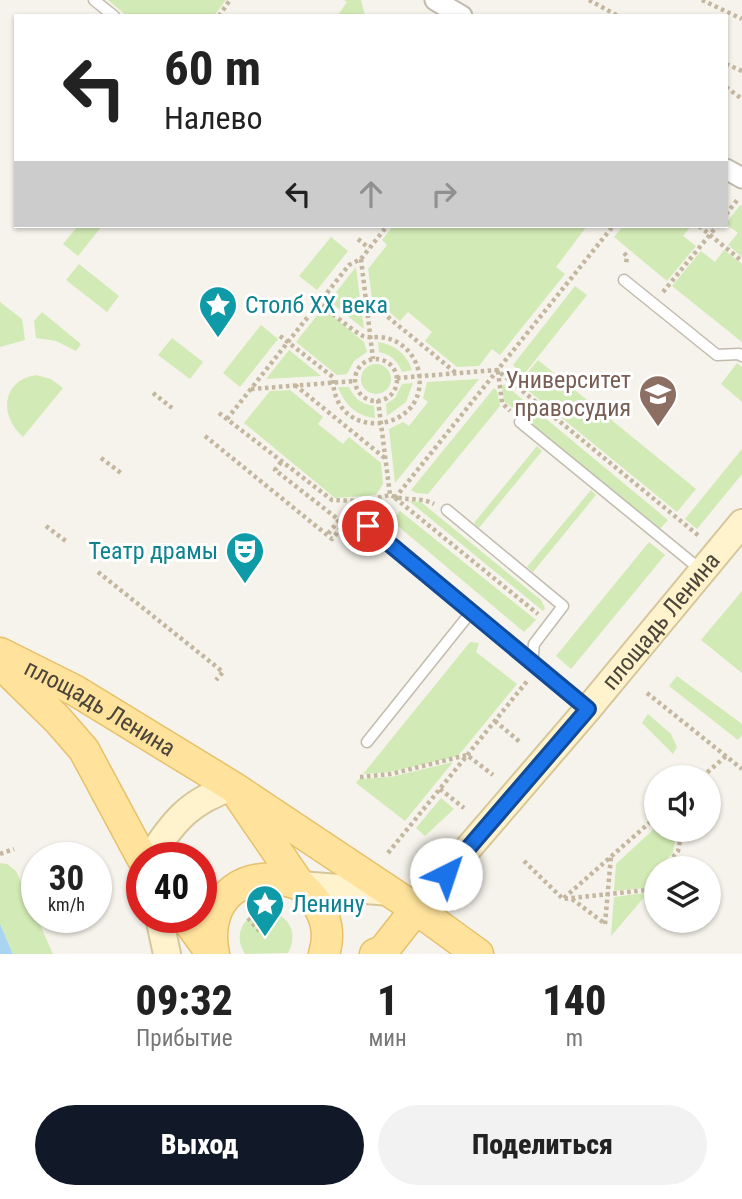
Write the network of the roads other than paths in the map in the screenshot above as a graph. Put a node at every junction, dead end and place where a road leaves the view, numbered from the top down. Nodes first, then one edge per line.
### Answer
1 (94, 0) edge
2 (435, 0) edge
3 (112, 14) edge
4 (459, 14) edge
5 (624, 280) dead end
6 (742, 356) edge
7 (520, 422) dead end
8 (447, 510) road end
9 (742, 523) edge
10 (368, 526) dead end
11 (702, 572) junction
12 (471, 612) junction
13 (0, 653) edge
14 (0, 663) edge
15 (535, 666) junction
16 (588, 709) junction
17 (367, 742) dead end
18 (233, 787) junction
19 (133, 842) edge
20 (161, 842) edge
21 (300, 885) junction
22 (391, 892) junction
23 (416, 909) junction
24 (162, 933) edge
25 (197, 933) edge
26 (379, 953) edge
27 (167, 954) edge
28 (213, 954) edge
29 (324, 954) edge
30 (478, 954) edge

1 - 3 lane
2 - 4 street
5 - 6 lane
7 - 11 lane
8 - 15 lane
9 - 11 street, площадь Ленина
10 - 12 lane
11 - 16 street, площадь Ленина
12 - 15 lane
12 - 17 lane
13 - 18 main road, площадь Ленина
14 - 19 main road, площадь Ленина
15 - 16 lane
16 - 23 street, площадь Ленина
18 - 20 street
18 - 21 main road, площадь Ленина
18 - 22 main road, площадь Ленина
21 - 22 street, площадь Ленина
21 - 28 main road, площадь Ленина
21 - 29 main road, площадь Ленина
22 - 23 main road, площадь Ленина
23 - 26 main road, площадь Ленина
23 - 30 main road
24 - 27 street
25 - 28 main road, площадь Ленина

